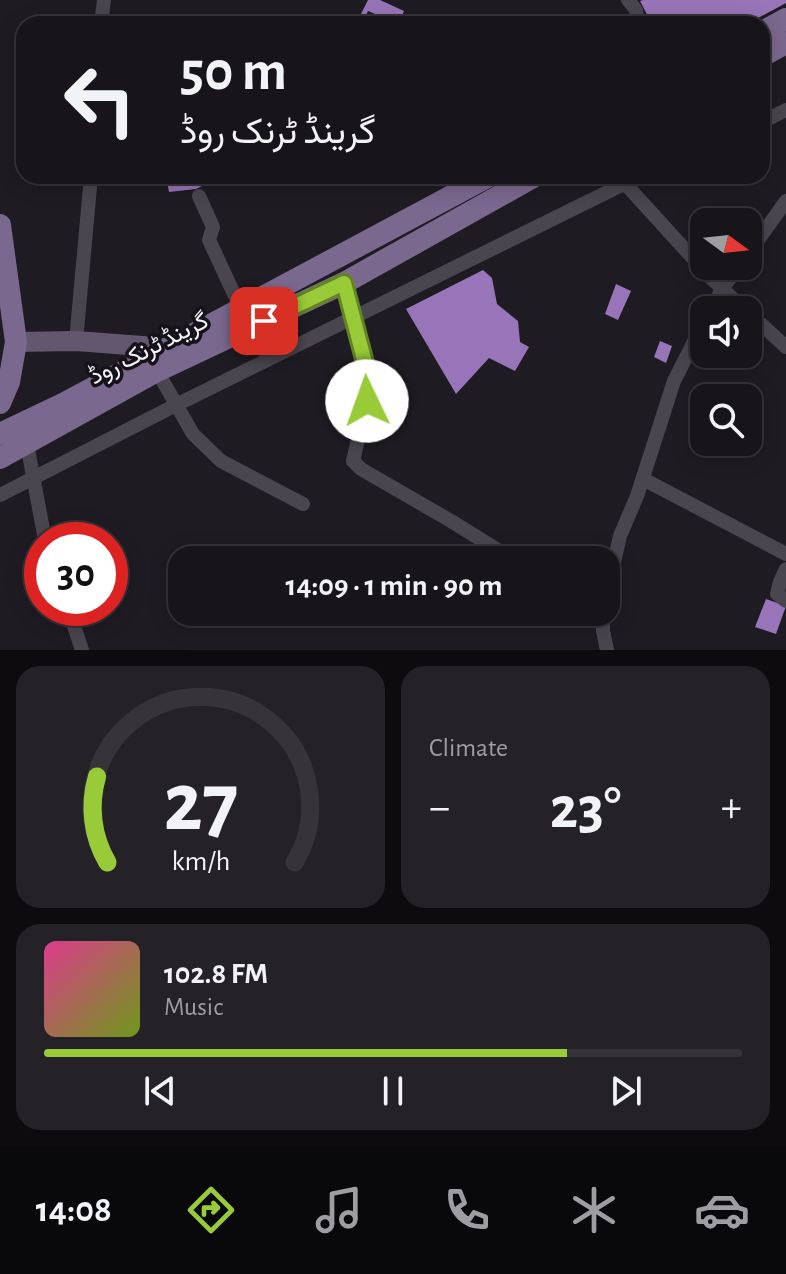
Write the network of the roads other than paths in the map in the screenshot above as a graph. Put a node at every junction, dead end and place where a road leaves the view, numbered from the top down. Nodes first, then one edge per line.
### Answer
1 (90, 184) edge
2 (474, 184) edge
3 (521, 184) edge
4 (613, 184) edge
5 (625, 184) edge
6 (199, 196) dead end
7 (786, 201) edge
8 (0, 225) edge
9 (762, 234) edge
10 (729, 280) edge
11 (344, 283) junction
12 (722, 289) junction
13 (718, 296) edge
14 (730, 296) edge
15 (241, 309) junction
16 (353, 317) junction
17 (762, 325) edge
18 (76, 341) junction
19 (16, 342) junction
20 (786, 347) edge
21 (169, 348) junction
22 (690, 350) edge
23 (157, 371) junction
24 (0, 403) edge
25 (176, 405) junction
26 (0, 434) edge
27 (27, 444) junction
28 (0, 458) edge
29 (33, 478) junction
30 (643, 479) junction
31 (0, 495) edge
32 (303, 504) dead end
33 (42, 522) edge
34 (491, 546) edge
35 (618, 546) edge
36 (786, 554) edge
37 (786, 569) edge
38 (786, 601) edge
39 (74, 626) edge
40 (603, 626) edge
41 (82, 650) edge
42 (607, 650) edge

1 - 18 street
2 - 15 main road, گرینڈ ٹرنک روڈ
3 - 11 main road, گرینڈ ٹرنک روڈ
4 - 16 street
5 - 12 street
6 - 15 street
7 - 9 street
8 - 19 main road
10 - 12 street
11 - 16 street
11 - 23 main road, گرینڈ ٹرنک روڈ
12 - 13 street
12 - 14 street
15 - 21 main road, گرینڈ ٹرنک روڈ
16 - 25 street
16 - 34 street
17 - 20 street
18 - 19 main road
18 - 21 main road
19 - 24 main road
21 - 26 main road, گرینڈ ٹرنک روڈ
22 - 30 street
23 - 25 street
23 - 27 main road, گرینڈ ٹرنک روڈ
25 - 29 street
25 - 32 street
27 - 28 main road, گرینڈ ٹرنک روڈ
27 - 29 street
29 - 31 street
29 - 33 street
30 - 35 street
30 - 36 street
37 - 38 street
39 - 41 street
40 - 42 street

